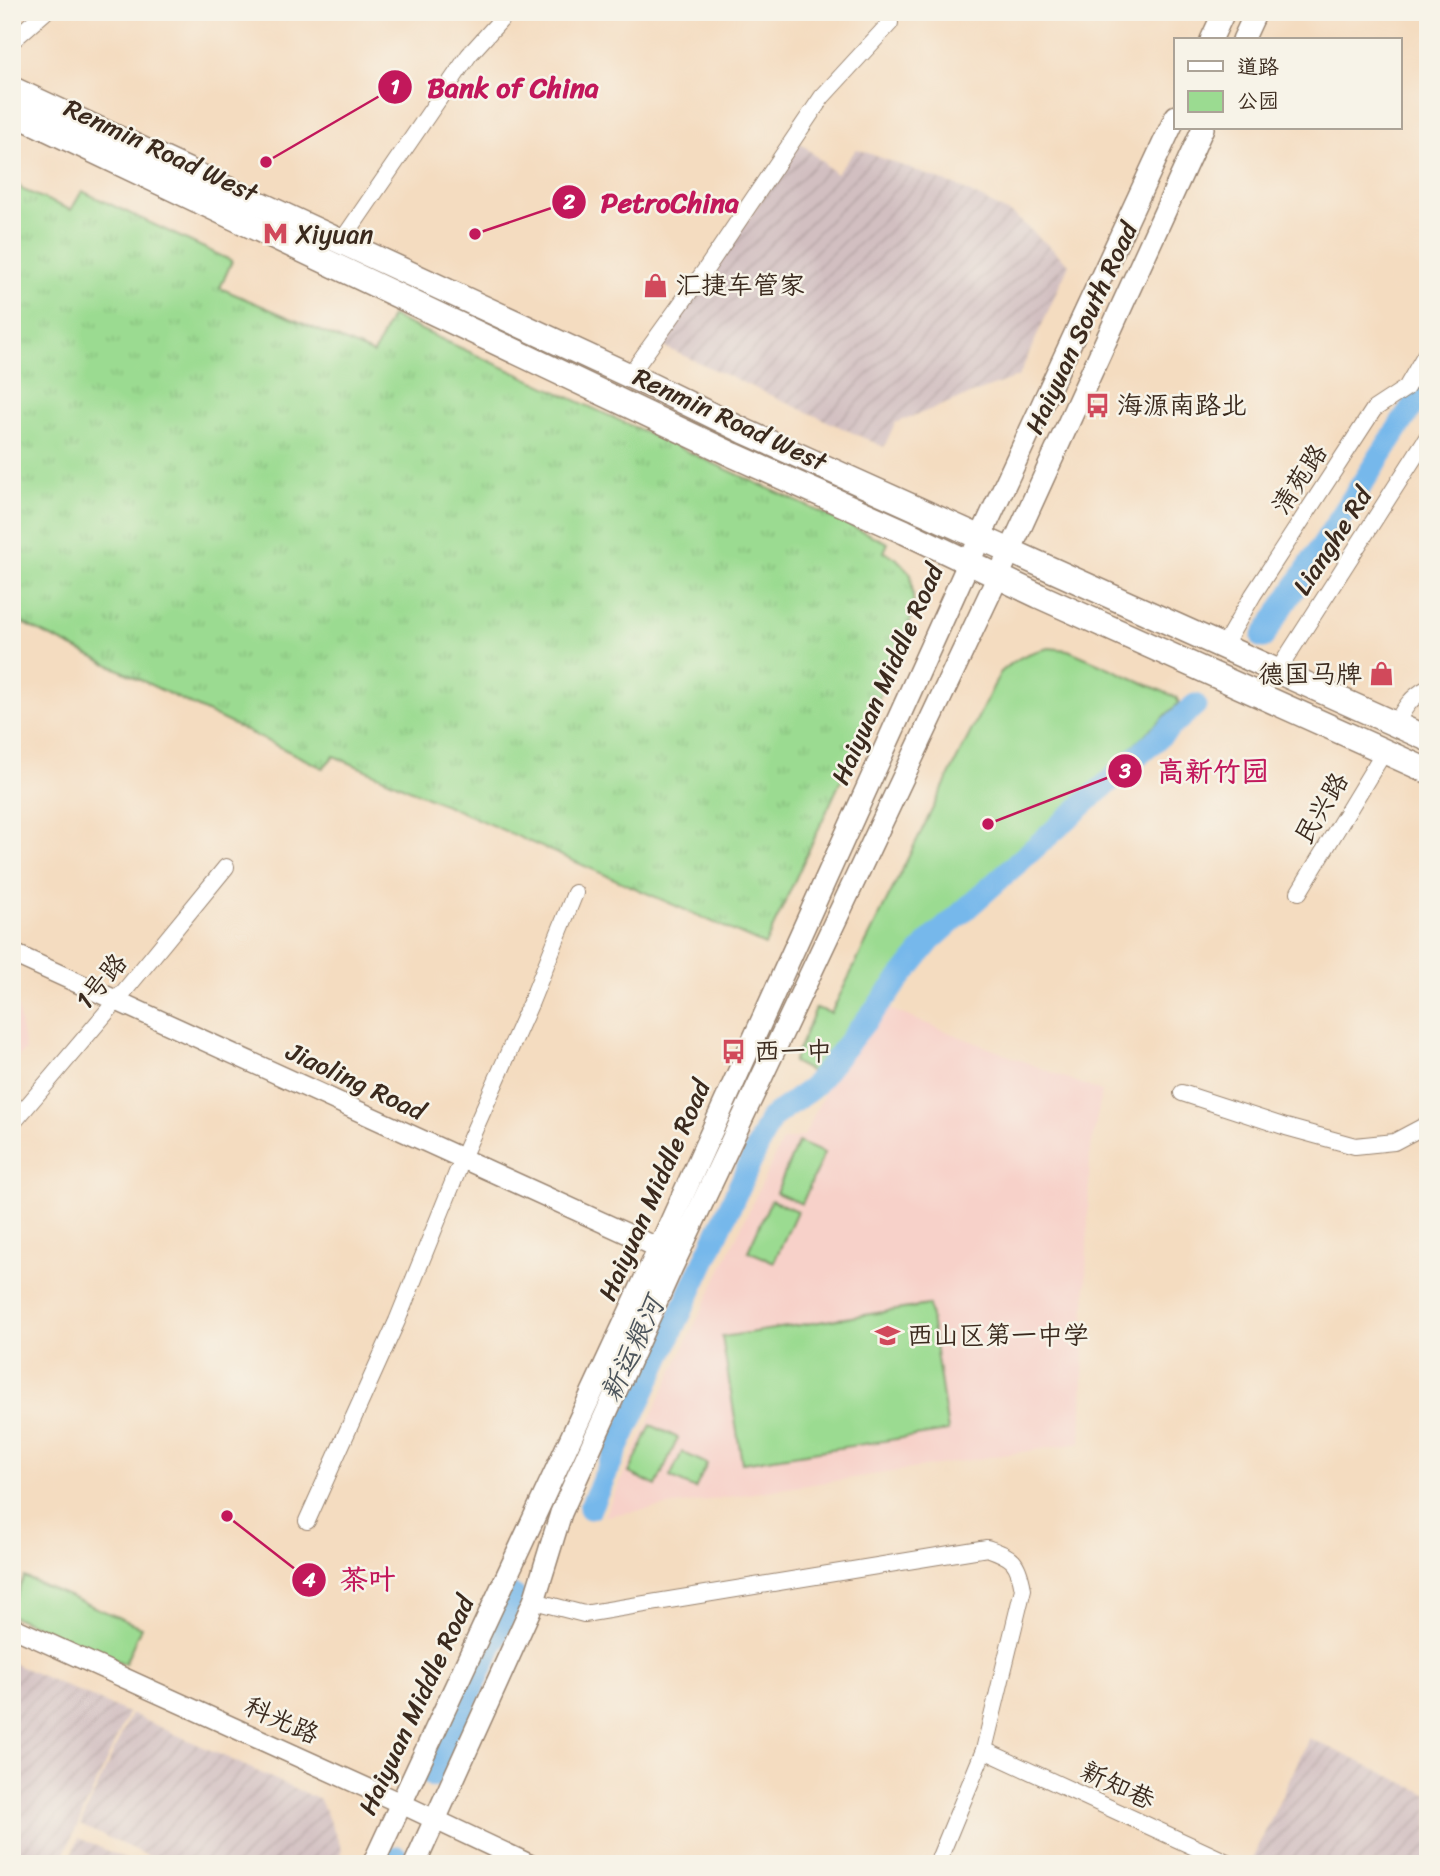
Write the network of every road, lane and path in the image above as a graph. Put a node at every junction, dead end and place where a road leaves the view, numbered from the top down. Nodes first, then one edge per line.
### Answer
1 (45, 12) edge
2 (508, 12) edge
3 (1224, 12) edge
4 (1256, 12) edge
5 (890, 23) dead end
6 (1212, 38) edge
7 (1245, 38) edge
8 (12, 41) edge
9 (12, 89) edge
10 (12, 112) edge
11 (1174, 120) edge
12 (1202, 130) edge
13 (341, 242) junction
14 (1428, 349) edge
15 (629, 376) junction
16 (1428, 436) edge
17 (980, 537) junction
18 (1010, 551) junction
19 (968, 562) junction
20 (998, 576) junction
21 (1223, 647) junction
22 (1277, 672) junction
23 (1428, 688) edge
24 (1396, 724) junction
25 (1428, 739) edge
26 (1385, 750) junction
27 (1428, 771) edge
28 (226, 867) dead end
29 (575, 892) dead end
30 (1298, 892) dead end
31 (12, 953) edge
32 (12, 967) edge
33 (113, 1005) junction
34 (1182, 1093) dead end
35 (12, 1124) edge
36 (1428, 1124) edge
37 (460, 1164) junction
38 (666, 1257) junction
39 (307, 1521) dead end
40 (534, 1601) junction
41 (12, 1627) edge
42 (984, 1750) junction
43 (400, 1803) junction
44 (435, 1821) junction
45 (373, 1864) edge
46 (415, 1864) edge
47 (529, 1864) edge
48 (937, 1864) edge
49 (1231, 1864) edge

1 - 8 street
2 - 13 street
3 - 6 main road
4 - 7 main road
5 - 15 street
9 - 13 main road, Renmin Road West
10 - 19 main road, Renmin Road West
11 - 17 main road, Haiyuan South Road
12 - 18 main road, Haiyuan South Road
13 - 15 main road, Renmin Road West
14 - 21 street, 清苑路
15 - 17 main road, Renmin Road West
16 - 22 street, Lianghe Rd
17 - 18 main road, Renmin Road West
17 - 19 main road, Haiyuan Middle Road
18 - 20 main road, Haiyuan Middle Road
18 - 21 main road, Renmin Road West
19 - 20 main road, Renmin Road West
19 - 38 main road, Haiyuan Middle Road
20 - 26 main road, Renmin Road West
20 - 38 main road, Haiyuan Middle Road
21 - 22 main road, Renmin Road West
22 - 24 main road, Renmin Road West
23 - 24 street
24 - 25 main road, Renmin Road West
26 - 27 main road, Renmin Road West
26 - 30 street, 民兴路
28 - 33 street, 1号路
29 - 37 street
31 - 33 street, Jiaoling Road
32 - 33 street, Jiaoling Road
33 - 35 street, 1号路
33 - 37 street, Jiaoling Road
34 - 36 street
37 - 38 street, Jiaoling Road
37 - 39 street
38 - 40 main road, Haiyuan Middle Road
38 - 43 main road, Haiyuan Middle Road
40 - 42 street
40 - 44 main road, Haiyuan Middle Road
41 - 43 street, 科光路
42 - 48 street
42 - 49 street, 新知巷
43 - 44 street, 科光路
43 - 45 main road, Haiyuan Middle Road
44 - 46 main road, Haiyuan Middle Road
44 - 47 street, 科光路

